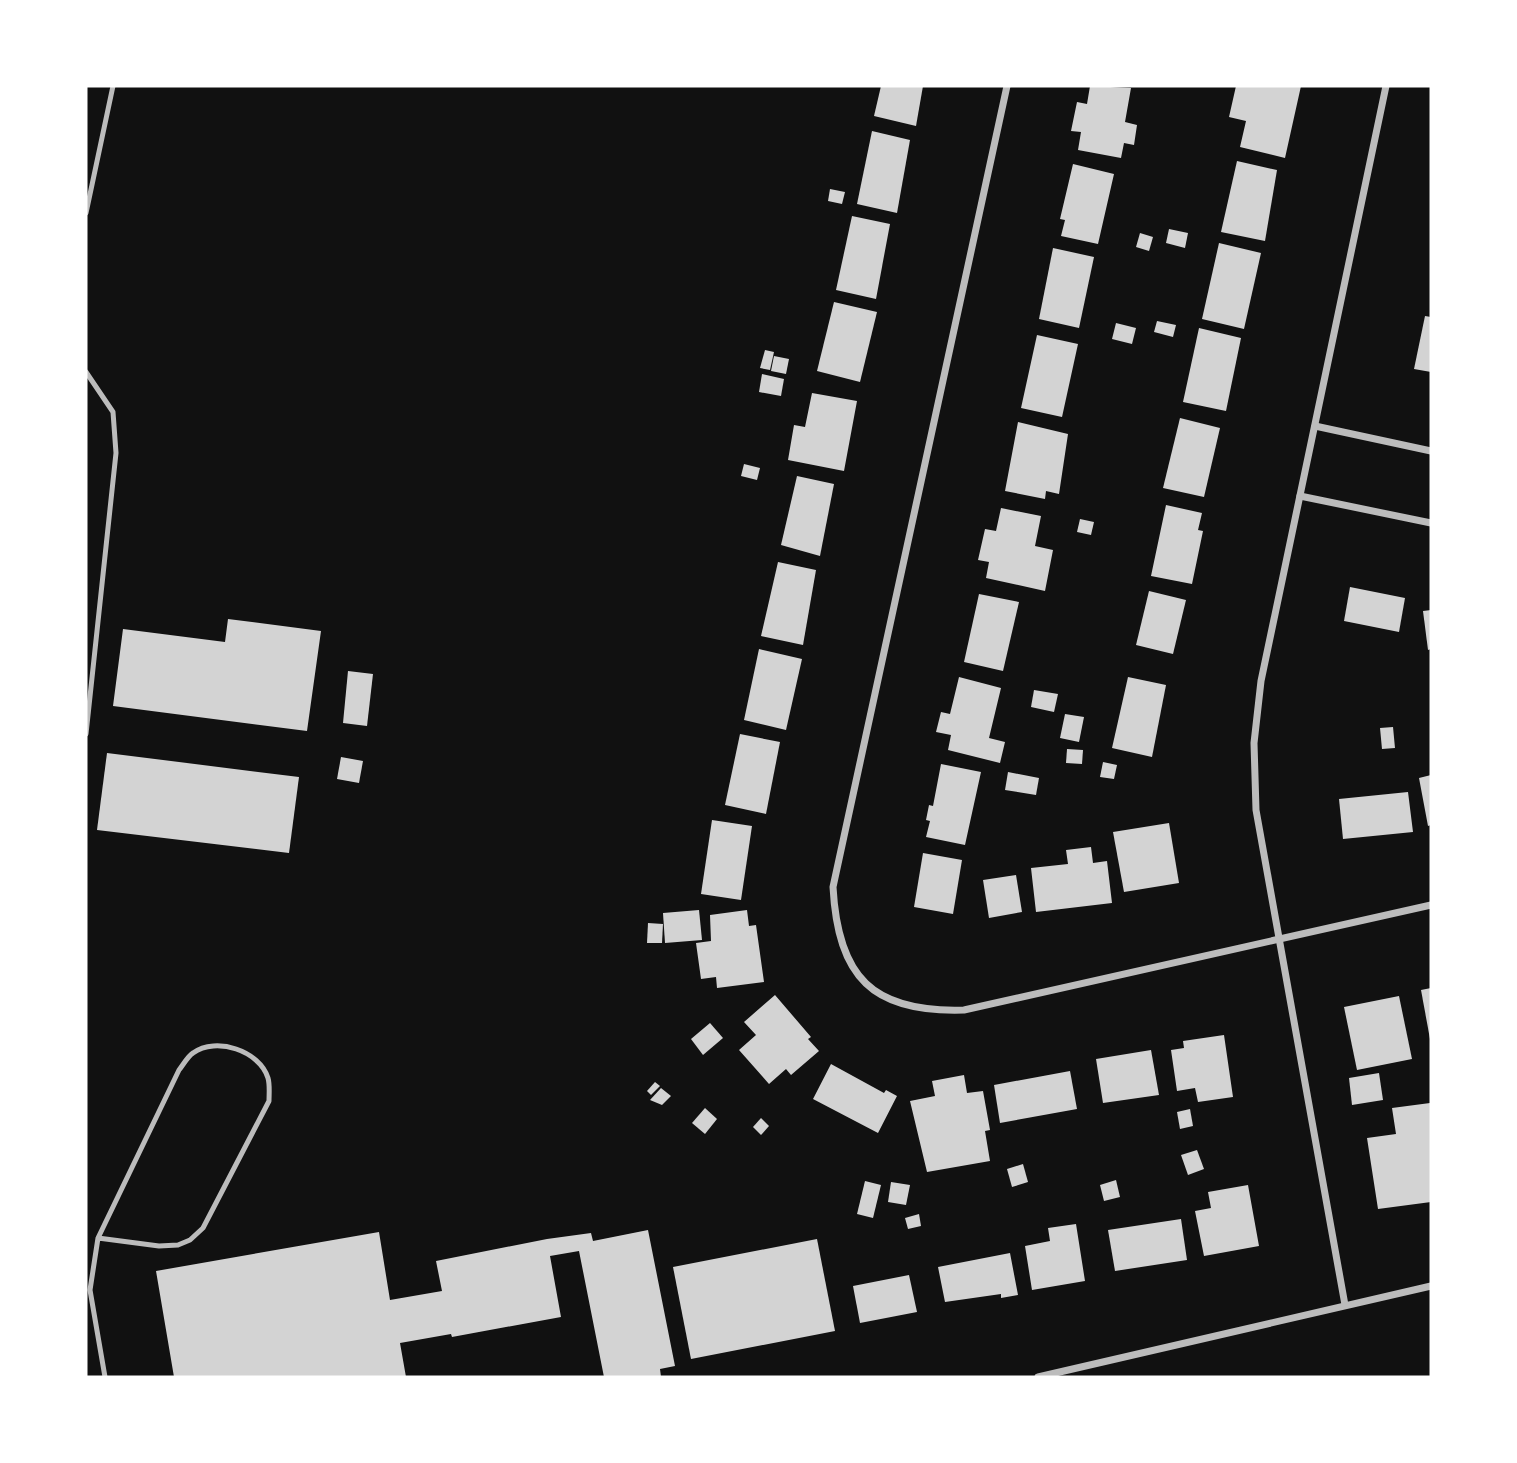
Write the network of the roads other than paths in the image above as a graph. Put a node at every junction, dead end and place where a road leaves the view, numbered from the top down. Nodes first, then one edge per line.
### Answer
1 (113, 86) edge
2 (1007, 86) edge
3 (1386, 86) edge
4 (86, 213) edge
5 (86, 372) edge
6 (1315, 426) junction
7 (1431, 450) edge
8 (1300, 496) junction
9 (1431, 523) edge
10 (94, 663) junction
11 (86, 664) edge
12 (86, 734) edge
13 (1431, 905) edge
14 (1277, 940) junction
15 (98, 1238) junction
16 (1431, 1286) edge
17 (1345, 1305) junction
18 (105, 1377) edge
19 (1038, 1377) edge

1 - 4 lane
2 - 14 street
3 - 6 street
5 - 10 lane
6 - 7 street
6 - 8 street
8 - 9 street
8 - 14 street
10 - 11 lane
10 - 12 lane
13 - 14 street
14 - 17 street
15 - 15 lane
15 - 18 lane
16 - 17 street
17 - 19 street

